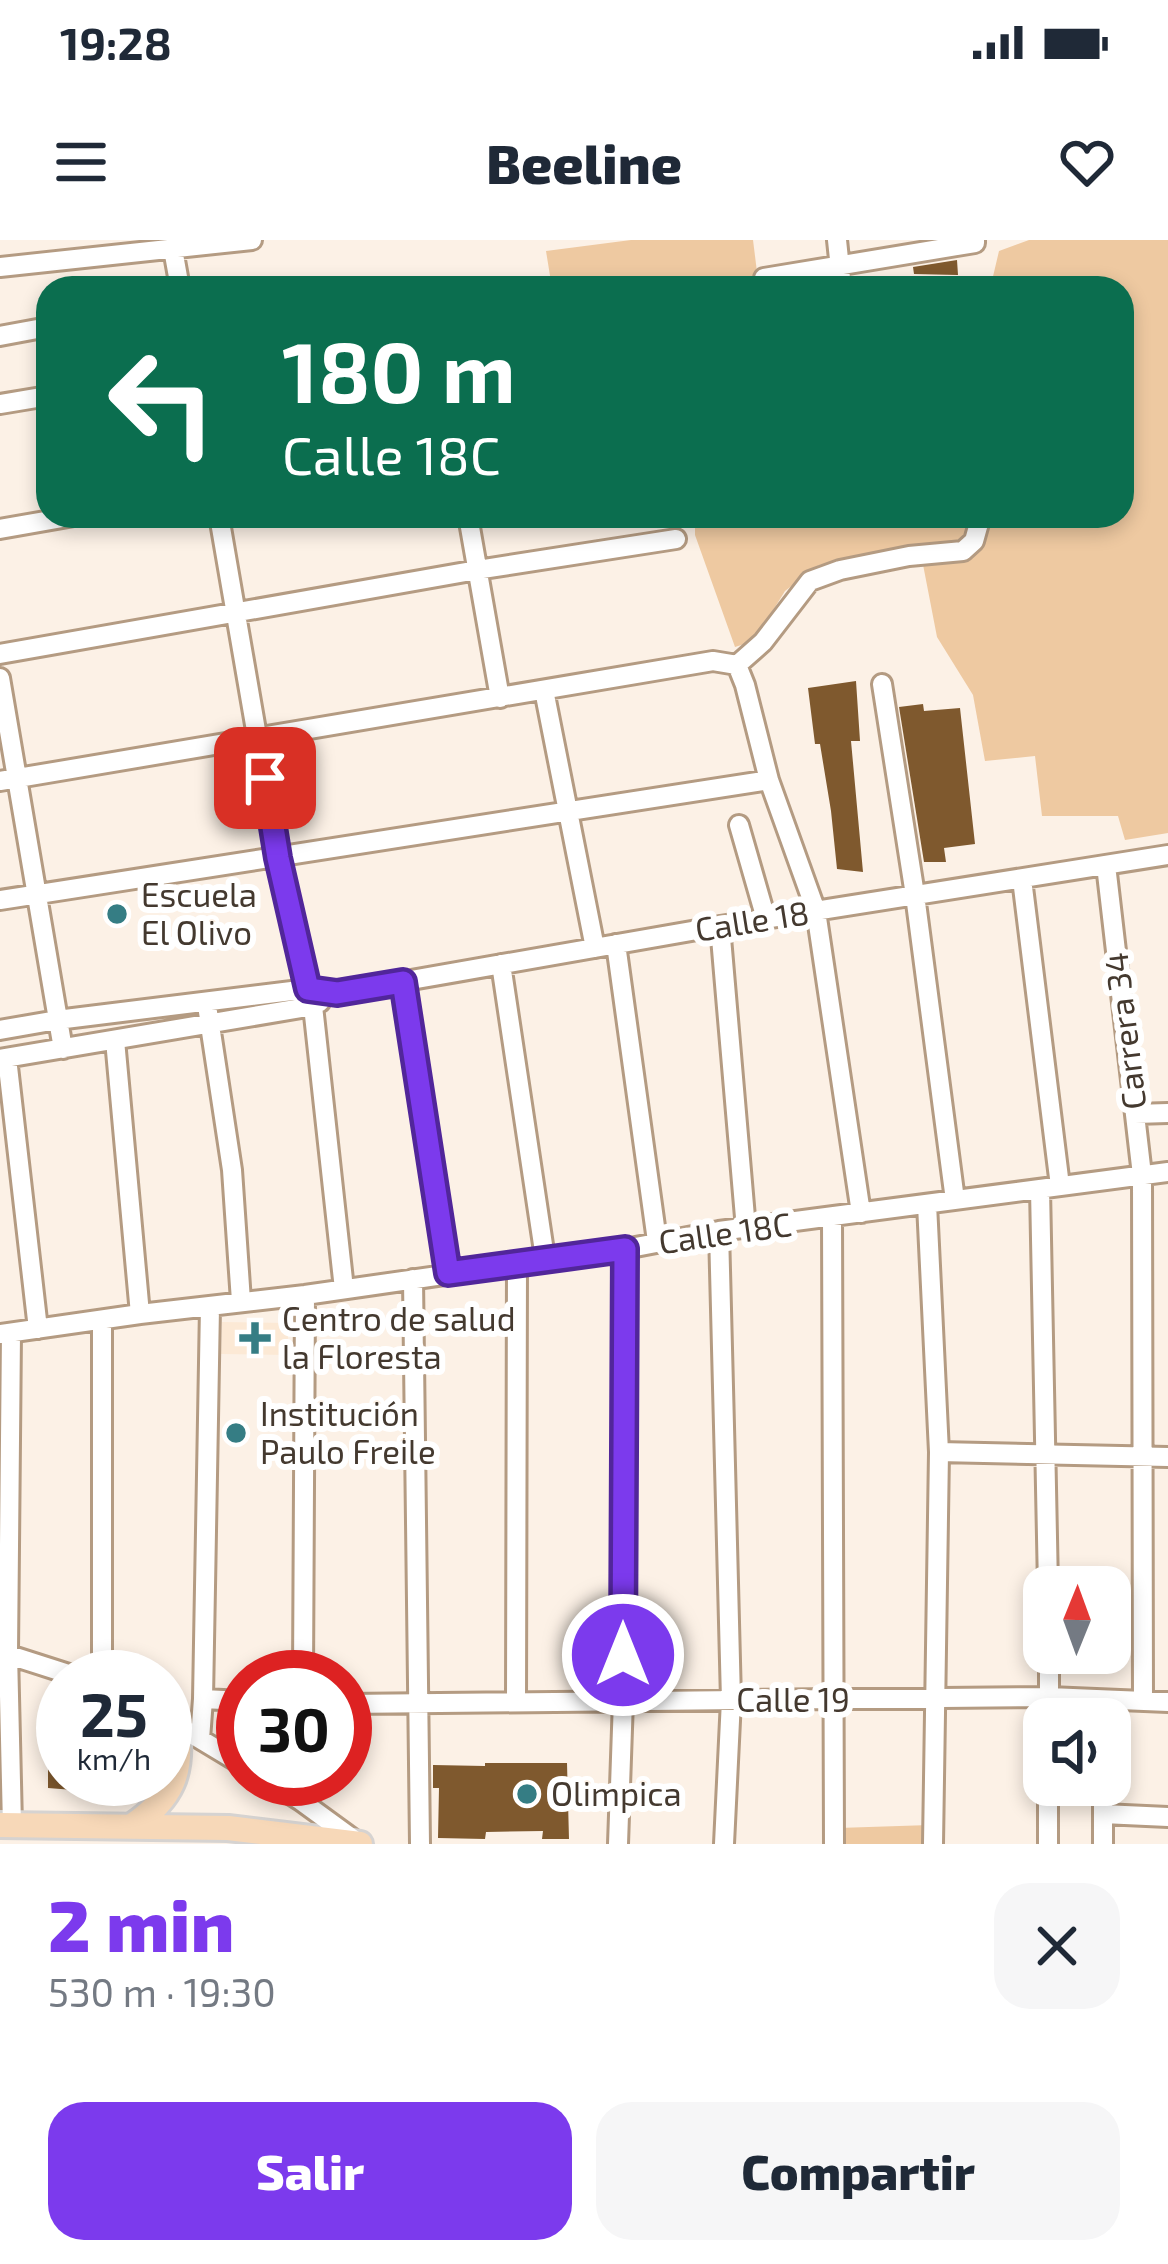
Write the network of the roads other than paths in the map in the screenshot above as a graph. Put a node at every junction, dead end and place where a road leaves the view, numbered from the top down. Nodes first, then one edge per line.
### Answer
1 (253, 240) edge
2 (837, 240) edge
3 (974, 240) edge
4 (173, 249) junction
5 (838, 264) junction
6 (0, 267) edge
7 (178, 276) edge
8 (775, 276) edge
9 (840, 276) edge
10 (36, 328) edge
11 (0, 330) edge
12 (36, 398) edge
13 (0, 404) edge
14 (36, 523) edge
15 (221, 528) edge
16 (469, 528) edge
17 (978, 528) edge
18 (0, 529) edge
19 (676, 539) dead end
20 (477, 570) junction
21 (236, 614) junction
22 (0, 654) edge
23 (736, 665) junction
24 (0, 678) edge
25 (882, 684) dead end
26 (544, 690) junction
27 (500, 698) junction
28 (258, 738) junction
29 (8, 780) edge
30 (769, 780) junction
31 (568, 812) junction
32 (740, 825) dead end
33 (1168, 855) edge
34 (278, 858) junction
35 (1106, 865) junction
36 (1022, 879) junction
37 (36, 895) junction
38 (915, 896) junction
39 (0, 900) edge
40 (816, 910) junction
41 (766, 919) junction
42 (720, 926) junction
43 (616, 944) junction
44 (595, 948) junction
45 (501, 964) junction
46 (403, 982) junction
47 (310, 998) junction
48 (206, 1001) junction
49 (57, 1020) junction
50 (209, 1024) junction
51 (0, 1030) edge
52 (115, 1040) junction
53 (63, 1048) junction
54 (4, 1059) edge
55 (1168, 1113) edge
56 (1135, 1114) junction
57 (1168, 1172) edge
58 (1142, 1175) junction
59 (1050, 1188) junction
60 (955, 1200) junction
61 (927, 1204) junction
62 (861, 1213) junction
63 (832, 1218) junction
64 (746, 1229) junction
65 (719, 1231) junction
66 (657, 1241) junction
67 (625, 1249) junction
68 (545, 1258) junction
69 (517, 1263) junction
70 (448, 1273) junction
71 (413, 1279) junction
72 (344, 1289) junction
73 (305, 1295) junction
74 (242, 1301) junction
75 (210, 1307) junction
76 (140, 1314) junction
77 (102, 1321) junction
78 (38, 1329) junction
79 (6, 1333) edge
80 (939, 1452) junction
81 (1046, 1456) junction
82 (1142, 1456) junction
83 (1168, 1457) edge
84 (1048, 1566) edge
85 (102, 1650) edge
86 (303, 1650) edge
87 (4, 1652) edge
88 (36, 1663) edge
89 (1049, 1674) edge
90 (1049, 1697) junction
91 (1053, 1698) edge
92 (202, 1699) junction
93 (933, 1699) junction
94 (216, 1700) edge
95 (622, 1700) junction
96 (731, 1700) junction
97 (833, 1700) junction
98 (1143, 1701) junction
99 (517, 1702) junction
100 (1168, 1702) edge
101 (420, 1703) junction
102 (372, 1704) edge
103 (1131, 1704) edge
104 (192, 1734) edge
105 (200, 1739) junction
106 (216, 1749) edge
107 (158, 1806) edge
108 (308, 1806) edge
109 (1048, 1806) edge
110 (1103, 1806) edge
111 (1103, 1814) junction
112 (1168, 1817) edge
113 (6, 1825) edge
114 (66, 1835) edge
115 (105, 1835) edge
116 (135, 1835) edge
117 (224, 1836) edge
118 (320, 1841) edge
119 (360, 1844) edge
120 (420, 1844) edge
121 (618, 1844) edge
122 (724, 1844) edge
123 (834, 1844) edge
124 (933, 1844) edge
125 (1048, 1844) edge
126 (1103, 1844) edge

1 - 4 street
2 - 5 street
3 - 5 street
4 - 6 street
4 - 7 street
5 - 8 street
5 - 9 street
10 - 11 street
12 - 13 street
14 - 18 street
15 - 21 street
16 - 20 street
17 - 23 street
19 - 20 street
20 - 21 street
20 - 27 street
21 - 22 street
21 - 28 street
23 - 26 street
23 - 30 street
24 - 29 street
25 - 38 street
26 - 27 street
26 - 31 street
27 - 28 street
28 - 29 street
28 - 34 street
29 - 37 street
30 - 31 street
30 - 40 street
31 - 34 street
31 - 44 street
32 - 41 street
33 - 35 street, Calle 18
34 - 37 street
34 - 47 street
35 - 36 street, Calle 18
35 - 56 street, Carrera 34
36 - 38 street, Calle 18
36 - 59 street
37 - 39 street
37 - 49 street
38 - 40 street, Calle 18
38 - 60 street
40 - 41 street, Calle 18
40 - 62 street
41 - 42 street, Calle 18
42 - 43 street, Calle 18
42 - 64 street
43 - 44 street, Calle 18
43 - 66 street
44 - 45 street, Calle 18
45 - 46 street, Calle 18
45 - 68 street
46 - 47 street, Calle 18
46 - 70 street
47 - 48 street, Calle 18
47 - 50 street, Calle 18
47 - 72 street
48 - 49 street, Calle 18
48 - 50 street
49 - 51 street, Calle 18
49 - 53 street
50 - 52 street, Calle 18
50 - 74 street
52 - 53 street, Calle 18
52 - 76 street
53 - 54 street, Calle 18
54 - 78 street, Calle 18
55 - 56 street
56 - 58 street, Carrera 34
57 - 58 street, Calle 18C
58 - 59 street, Calle 18C
58 - 82 street, Carrera 34
59 - 60 street, Calle 18C
59 - 81 street
60 - 61 street, Calle 18C
61 - 62 street, Calle 18C
61 - 80 street
62 - 63 street, Calle 18C
63 - 64 street, Calle 18C
63 - 97 street
64 - 65 street, Calle 18C
65 - 66 street, Calle 18C
65 - 96 street
66 - 67 street, Calle 18C
67 - 68 street, Calle 18C
67 - 95 street
68 - 69 street, Calle 18C
69 - 70 street, Calle 18C
69 - 99 street
70 - 71 street, Calle 18C
71 - 72 street, Calle 18C
71 - 101 street
72 - 73 street, Calle 18C
73 - 74 street, Calle 18C
73 - 86 street
74 - 75 street, Calle 18C
75 - 76 street, Calle 18C
75 - 92 street
76 - 77 street, Calle 18C
77 - 78 street, Calle 18C
77 - 85 street
78 - 79 street, Calle 18C
79 - 87 street
80 - 81 street
80 - 93 street
81 - 82 street
81 - 84 street
82 - 83 street
82 - 98 street, Carrera 34
87 - 88 street
87 - 113 street
89 - 90 street
90 - 91 street, Calle 19
90 - 93 street, Calle 19
92 - 94 street
92 - 105 street
93 - 97 street, Calle 19
93 - 124 street
95 - 96 street, Calle 19
95 - 99 street, Calle 19
95 - 121 street
96 - 97 street, Calle 19
96 - 122 street
97 - 123 street
98 - 100 street, Calle 19
98 - 103 street, Calle 19
99 - 101 street, Calle 19
101 - 102 street, Calle 19
101 - 120 street
104 - 105 street
105 - 106 street
107 - 116 main road
108 - 119 street
109 - 125 street
110 - 111 street
111 - 112 street
111 - 126 street
113 - 114 main road
114 - 115 main road
115 - 116 main road
116 - 117 main road
117 - 118 main road
118 - 119 main road

